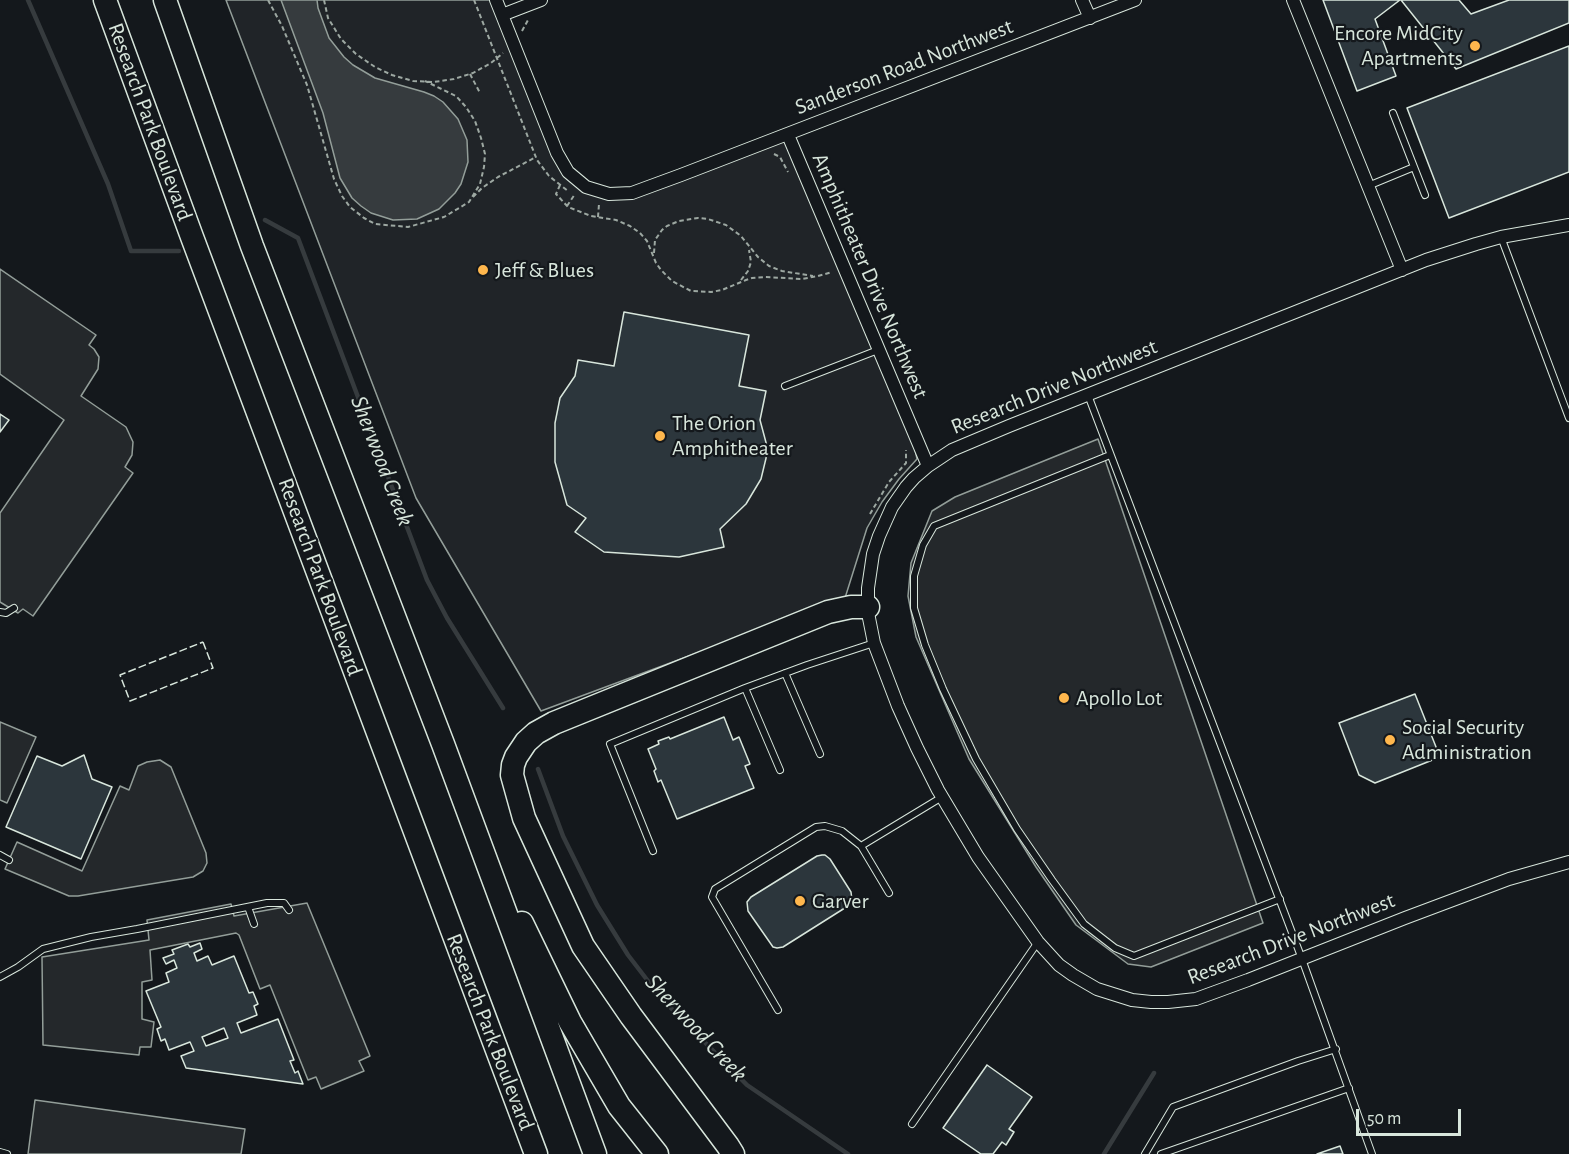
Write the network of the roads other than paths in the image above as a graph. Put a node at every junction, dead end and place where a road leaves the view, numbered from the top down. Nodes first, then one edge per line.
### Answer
1 (105, 0) edge
2 (165, 0) edge
3 (496, 0) edge
4 (541, 0) edge
5 (1082, 0) edge
6 (1135, 0) edge
7 (1293, 0) edge
8 (502, 15) junction
9 (1090, 18) junction
10 (1393, 113) dead end
11 (788, 135) junction
12 (1414, 167) junction
13 (1368, 186) junction
14 (1425, 195) dead end
15 (1569, 225) edge
16 (1501, 237) junction
17 (1402, 270) junction
18 (879, 350) junction
19 (785, 386) dead end
20 (1088, 395) junction
21 (1569, 418) edge
22 (1110, 455) junction
23 (928, 466) junction
24 (868, 607) junction
25 (14, 608) dead end
26 (0, 612) edge
27 (874, 643) junction
28 (785, 673) junction
29 (746, 688) junction
30 (820, 754) dead end
31 (780, 770) dead end
32 (943, 797) junction
33 (470, 818) junction
34 (861, 846) junction
35 (653, 851) dead end
36 (0, 855) edge
37 (9, 860) dead end
38 (1569, 862) edge
39 (889, 893) dead end
40 (1280, 899) junction
41 (248, 907) junction
42 (289, 910) dead end
43 (254, 924) dead end
44 (1038, 942) junction
45 (1302, 959) junction
46 (0, 977) edge
47 (778, 1010) dead end
48 (1336, 1049) junction
49 (498, 1054) junction
50 (1349, 1088) junction
51 (912, 1124) dead end
52 (0, 1152) edge
53 (7, 1154) edge
54 (525, 1154) edge
55 (536, 1154) edge
56 (595, 1154) edge
57 (657, 1154) edge
58 (733, 1154) edge
59 (1145, 1154) edge
60 (1161, 1154) edge
61 (1372, 1154) edge

1 - 49 highway, Research Park Boulevard
2 - 33 highway
3 - 8 street, Sanderson Road Northwest
4 - 8 street
5 - 9 street
6 - 9 street, Sanderson Road Northwest
7 - 13 street
8 - 11 street, Sanderson Road Northwest
9 - 11 street, Sanderson Road Northwest
10 - 12 lane
11 - 18 street, Amphitheater Drive Northwest
12 - 13 lane
12 - 14 lane
13 - 17 street
15 - 16 street, Research Drive Northwest
16 - 17 street, Research Drive Northwest
16 - 21 lane
17 - 20 street, Research Drive Northwest
18 - 19 lane
18 - 23 street, Amphitheater Drive Northwest
20 - 22 lane
20 - 23 street, Research Drive Northwest
22 - 40 lane
22 - 40 lane
23 - 24 street, Research Drive Northwest
24 - 27 street, Research Drive Northwest
24 - 58 highway
25 - 26 lane
27 - 28 lane
27 - 32 street, Research Drive Northwest
28 - 29 lane
28 - 30 lane
29 - 31 lane
29 - 35 lane
32 - 34 lane
32 - 44 street, Research Drive Northwest
33 - 56 highway
33 - 57 highway
34 - 39 lane
34 - 47 lane
36 - 37 lane
38 - 45 street, Research Drive Northwest
40 - 45 lane
41 - 42 lane
41 - 43 lane
41 - 46 lane
44 - 45 street, Research Drive Northwest
44 - 51 lane
45 - 48 lane
48 - 50 lane
48 - 59 lane
49 - 54 highway
49 - 55 highway, Research Park Boulevard
50 - 60 lane
50 - 61 lane
52 - 53 lane

